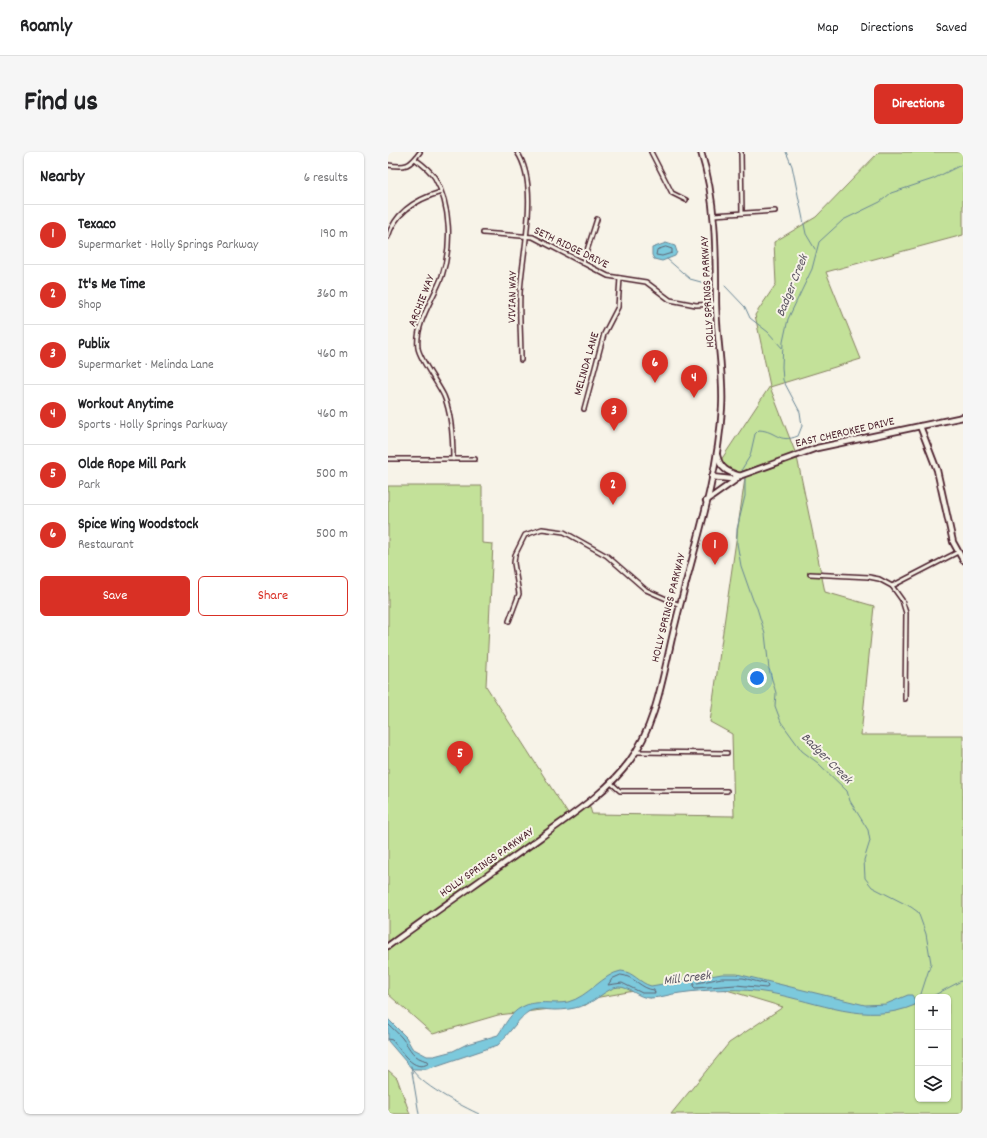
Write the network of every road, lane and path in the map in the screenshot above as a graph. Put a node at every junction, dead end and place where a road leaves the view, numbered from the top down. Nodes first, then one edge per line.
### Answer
1 (420, 152) edge
2 (517, 152) edge
3 (651, 152) edge
4 (701, 152) edge
5 (741, 152) edge
6 (415, 159) junction
7 (388, 165) edge
8 (441, 192) junction
9 (686, 200) dead end
10 (775, 211) dead end
11 (742, 213) junction
12 (713, 215) junction
13 (597, 219) dead end
14 (483, 233) dead end
15 (527, 236) junction
16 (388, 238) edge
17 (584, 263) junction
18 (620, 278) junction
19 (716, 304) junction
20 (521, 360) dead end
21 (584, 409) dead end
22 (963, 417) edge
23 (920, 426) junction
24 (716, 453) junction
25 (453, 459) junction
26 (475, 459) dead end
27 (388, 460) edge
28 (740, 476) junction
29 (712, 477) junction
30 (706, 500) junction
31 (958, 552) junction
32 (963, 560) edge
33 (810, 574) dead end
34 (892, 586) junction
35 (680, 605) junction
36 (509, 621) dead end
37 (905, 699) dead end
38 (636, 752) junction
39 (727, 753) dead end
40 (611, 783) junction
41 (727, 791) dead end
42 (388, 946) edge

1 - 6 street
2 - 15 street, VIVIAN WAY
3 - 9 street
4 - 12 main road, HOLLY SPRINGS PARKWAY
5 - 11 street
6 - 7 street
6 - 8 street, ARCHIE WAY
8 - 16 street
8 - 25 street, ARCHIE WAY
10 - 11 street
11 - 12 street
12 - 19 main road, HOLLY SPRINGS PARKWAY
13 - 17 street
14 - 15 street, SETH RIDGE DRIVE
15 - 17 street, SETH RIDGE DRIVE
15 - 20 street, VIVIAN WAY
17 - 18 street, SETH RIDGE DRIVE
18 - 19 street, SETH RIDGE DRIVE
18 - 21 street, MELINDA LANE
19 - 24 main road, HOLLY SPRINGS PARKWAY
22 - 23 main road, EAST CHEROKEE DRIVE
23 - 28 main road, EAST CHEROKEE DRIVE
23 - 31 main road
24 - 28 main road
24 - 29 main road, HOLLY SPRINGS PARKWAY
25 - 26 street
25 - 27 street
28 - 29 main road, EAST CHEROKEE DRIVE
28 - 30 main road
29 - 30 main road, HOLLY SPRINGS PARKWAY
30 - 35 main road, HOLLY SPRINGS PARKWAY
31 - 32 main road
31 - 34 street
33 - 34 street
34 - 37 street
35 - 36 street
35 - 38 main road, HOLLY SPRINGS PARKWAY
38 - 39 street
38 - 40 main road, HOLLY SPRINGS PARKWAY
40 - 41 street
40 - 42 main road, HOLLY SPRINGS PARKWAY

